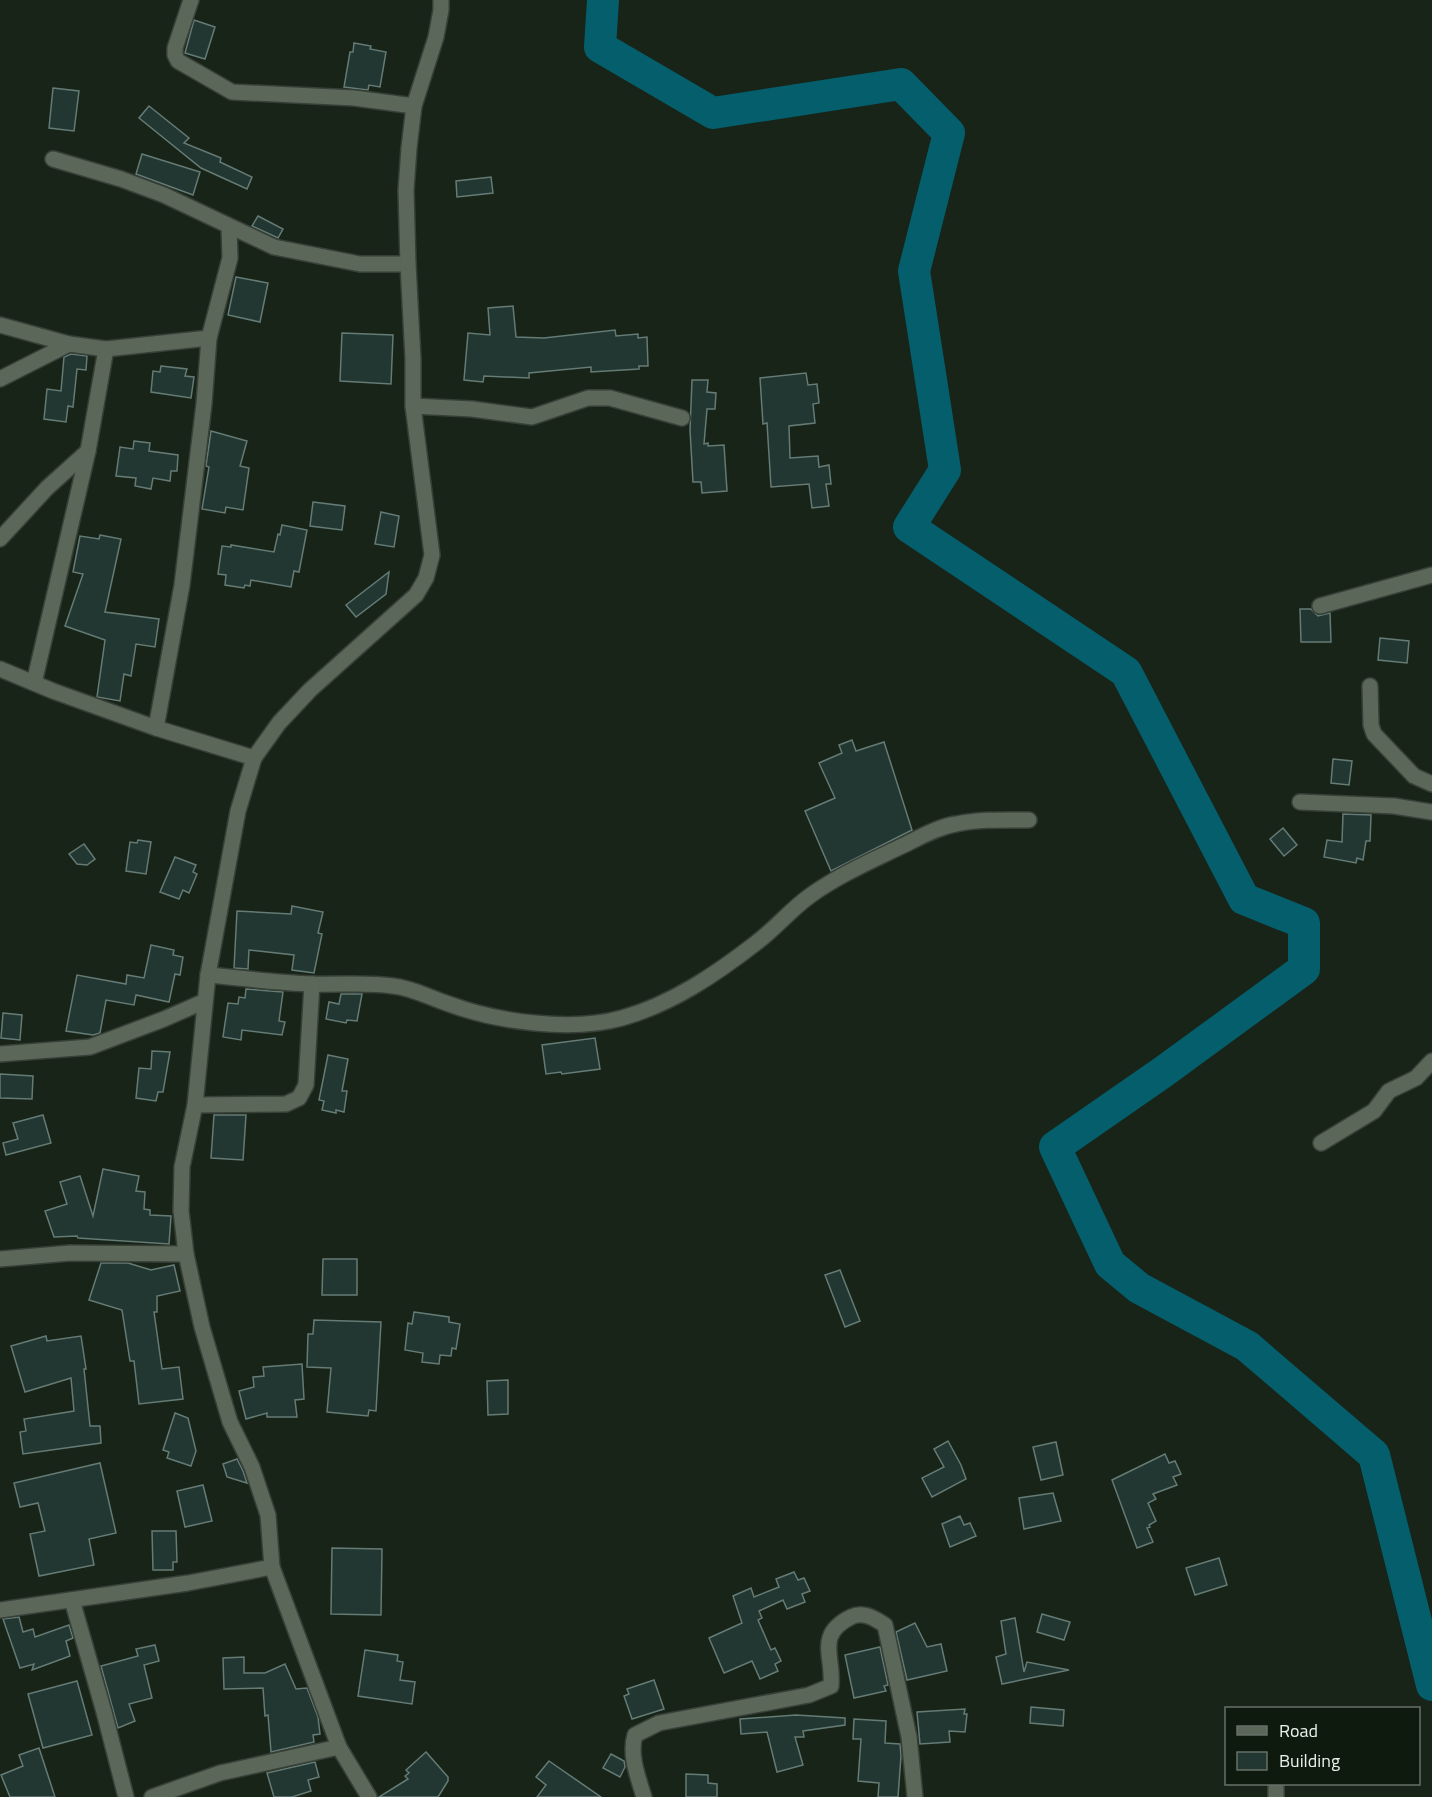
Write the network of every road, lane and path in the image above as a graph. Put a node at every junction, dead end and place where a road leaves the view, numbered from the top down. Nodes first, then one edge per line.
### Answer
1 (191, 0) edge
2 (441, 0) edge
3 (414, 106) junction
4 (53, 159) dead end
5 (229, 227) junction
6 (408, 264) junction
7 (0, 325) edge
8 (210, 338) junction
9 (69, 344) junction
10 (106, 349) junction
11 (0, 379) edge
12 (413, 406) junction
13 (682, 418) dead end
14 (88, 451) junction
15 (0, 538) edge
16 (1432, 575) edge
17 (1320, 606) dead end
18 (0, 669) edge
19 (34, 683) junction
20 (1370, 686) dead end
21 (156, 728) junction
22 (254, 758) junction
23 (1432, 784) edge
24 (1300, 802) dead end
25 (1432, 812) edge
26 (1029, 820) dead end
27 (208, 975) junction
28 (312, 984) junction
29 (205, 1001) junction
30 (0, 1054) edge
31 (1432, 1061) edge
32 (195, 1105) junction
33 (1321, 1143) dead end
34 (186, 1254) junction
35 (0, 1259) edge
36 (272, 1567) junction
37 (72, 1600) junction
38 (0, 1610) edge
39 (339, 1747) junction
40 (126, 1797) edge
41 (152, 1797) edge
42 (369, 1797) edge
43 (644, 1797) edge
44 (915, 1797) edge

1 - 3 street
2 - 3 street
3 - 6 street
4 - 5 street
5 - 6 street
5 - 8 street
6 - 12 street
7 - 9 street
8 - 10 street
8 - 21 street
9 - 10 street
9 - 11 street
10 - 14 street
12 - 13 street
12 - 22 street
14 - 15 street
14 - 19 street
16 - 17 street
18 - 19 street
19 - 21 street
20 - 23 street
21 - 22 street
22 - 27 street
24 - 25 street
26 - 28 street
27 - 28 street
27 - 29 street
28 - 32 street
29 - 30 street
29 - 32 street
31 - 33 street
32 - 34 street
34 - 35 street
34 - 36 street
36 - 37 street
36 - 39 street
37 - 38 street
37 - 40 street
39 - 41 street
39 - 42 street
43 - 44 street

